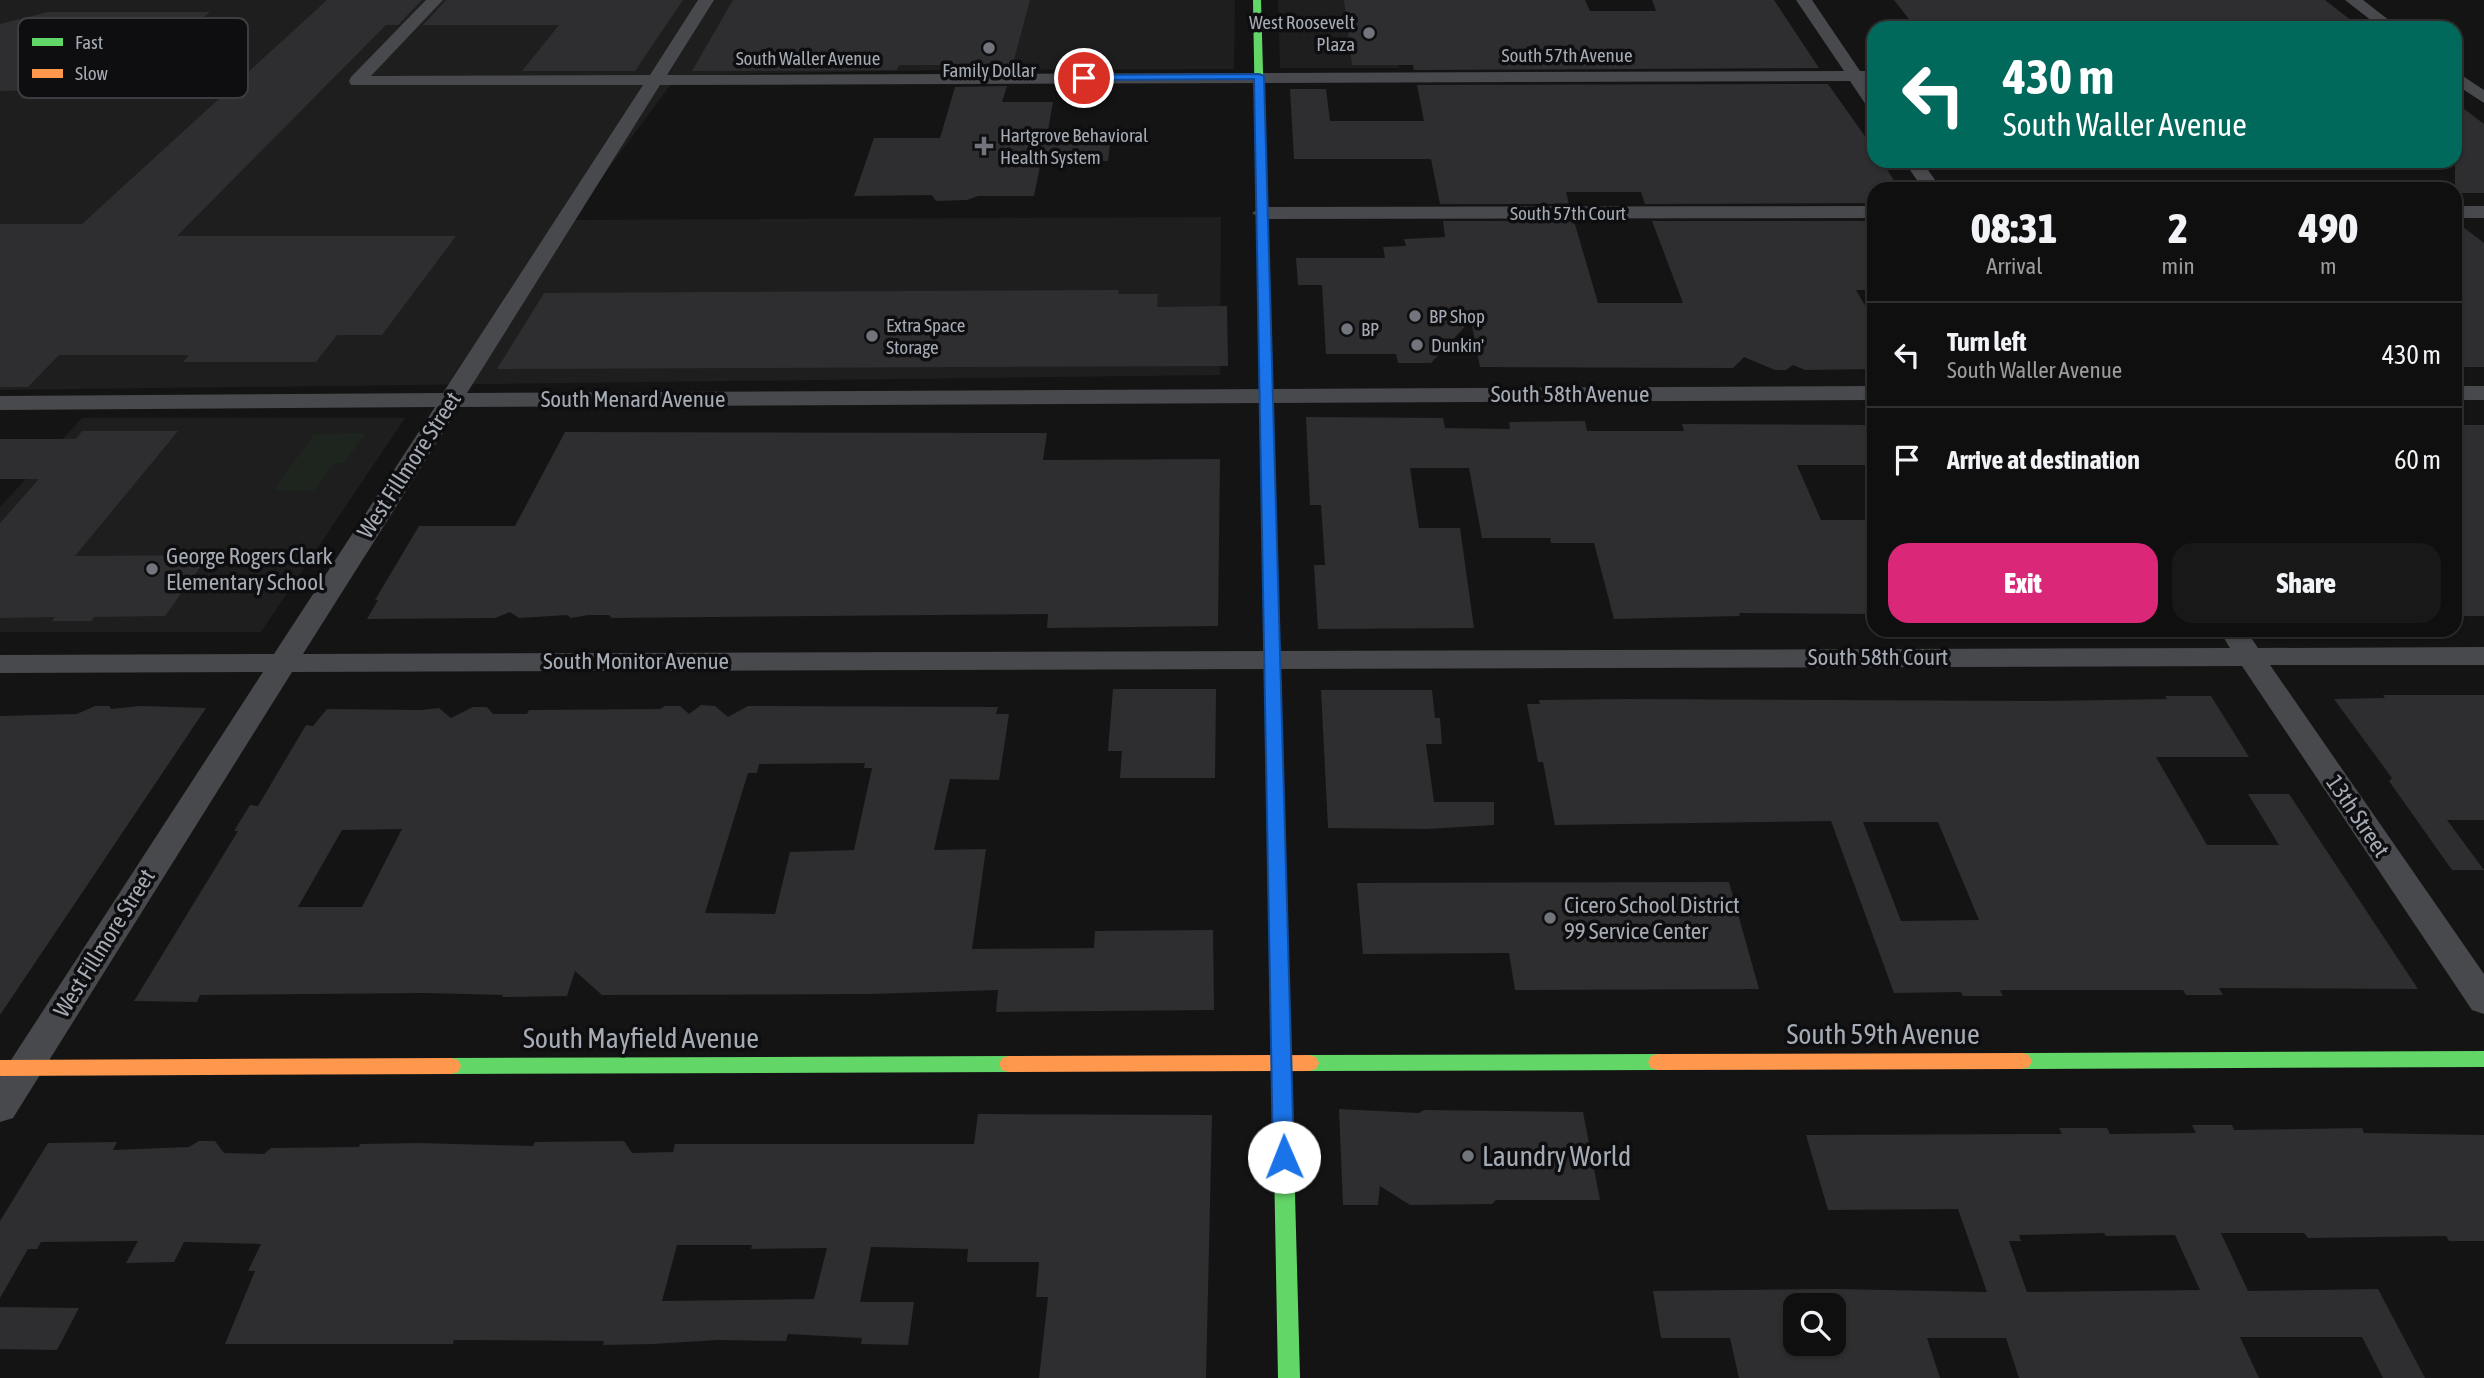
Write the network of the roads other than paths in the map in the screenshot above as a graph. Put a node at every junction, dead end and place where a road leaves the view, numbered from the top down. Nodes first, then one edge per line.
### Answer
1 (435, 0) edge
2 (706, 0) edge
3 (1257, 0) edge
4 (1804, 0) edge
5 (2353, 0) edge
6 (2381, 21) edge
7 (2484, 75) edge
8 (1259, 76) junction
9 (1855, 76) junction
10 (1867, 76) edge
11 (2462, 76) edge
12 (655, 80) junction
13 (2462, 81) edge
14 (1867, 94) edge
15 (2484, 98) edge
16 (1867, 212) edge
17 (2462, 212) edge
18 (2484, 212) edge
19 (1262, 213) junction
20 (1867, 393) edge
21 (2462, 393) edge
22 (2484, 393) edge
23 (1266, 394) junction
24 (451, 400) junction
25 (0, 403) edge
26 (2237, 637) edge
27 (2484, 656) edge
28 (2250, 657) junction
29 (1272, 659) junction
30 (283, 663) junction
31 (0, 664) edge
32 (2484, 1001) edge
33 (2484, 1059) edge
34 (1282, 1061) junction
35 (13, 1068) edge
36 (0, 1107) edge
37 (1289, 1378) edge

1 - 12 street, South Waller Avenue
2 - 12 street, West Fillmore Street
3 - 8 main road
4 - 9 street
5 - 6 street
7 - 11 street
8 - 9 street, South 57th Avenue
8 - 12 street, South Waller Avenue
8 - 19 main road
9 - 10 street, South 57th Avenue
9 - 14 street
12 - 24 street, West Fillmore Street
13 - 15 street
16 - 19 street, South 57th Court
17 - 18 street
19 - 23 main road
20 - 23 street, South 58th Avenue
21 - 22 street
23 - 24 street, South Menard Avenue
23 - 29 main road
24 - 25 street, South Menard Avenue
24 - 30 street, West Fillmore Street
26 - 28 street, 13th Street
27 - 28 street, South 58th Court
28 - 29 street, South 58th Court
28 - 32 street, 13th Street
29 - 30 street, South Monitor Avenue
29 - 34 main road
30 - 31 street, South Monitor Avenue
30 - 35 street, West Fillmore Street
33 - 34 main road, South 59th Avenue
34 - 35 main road, South Mayfield Avenue
34 - 37 main road
35 - 36 street, West Fillmore Street

